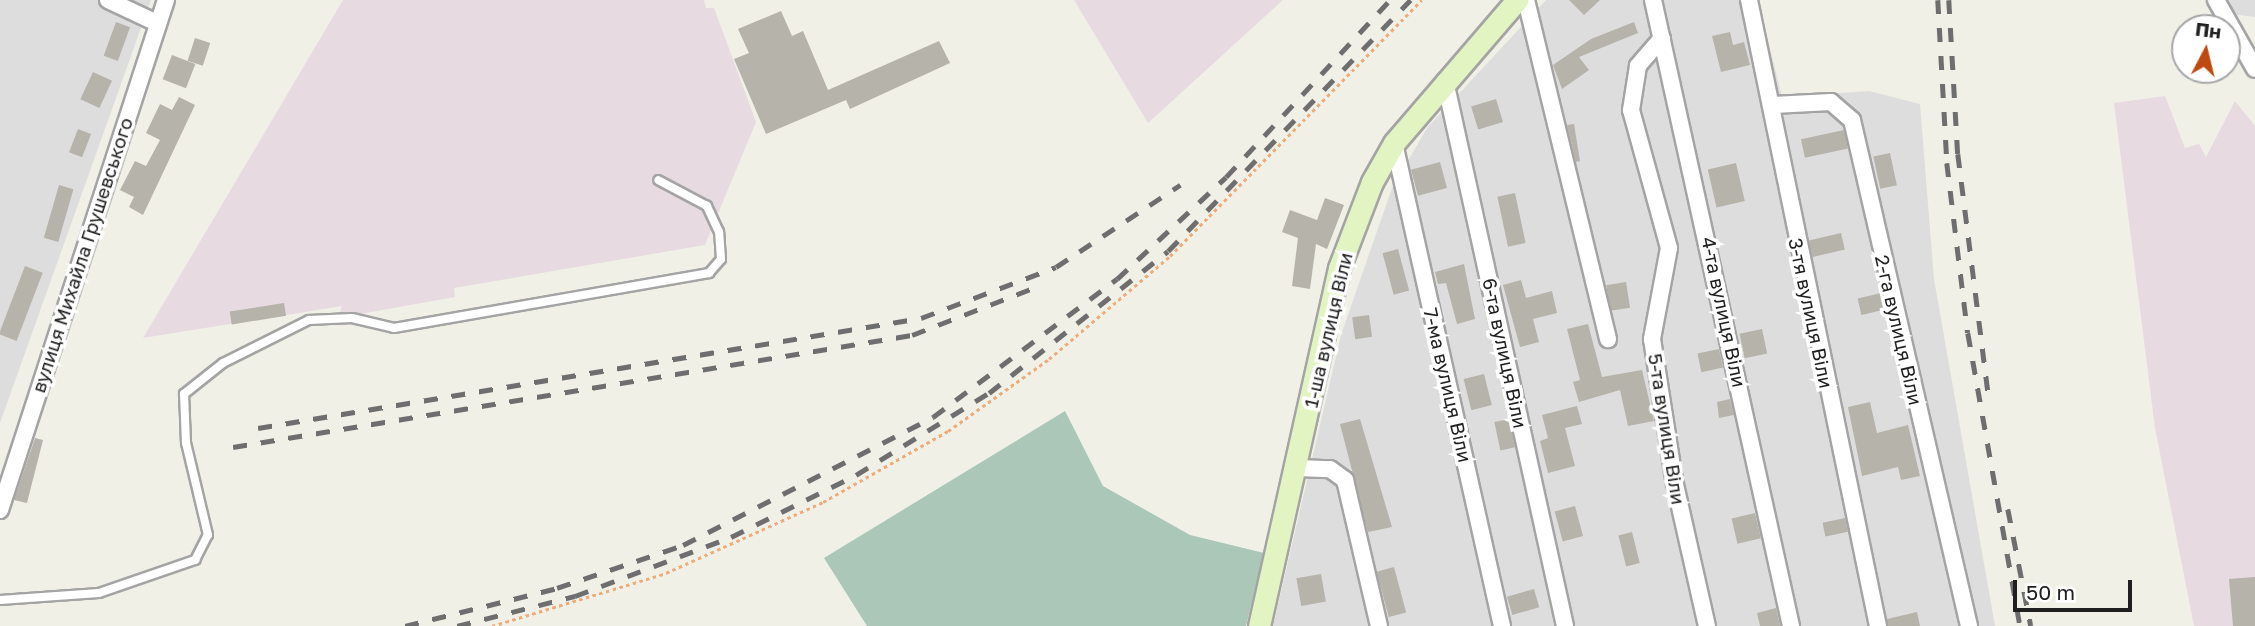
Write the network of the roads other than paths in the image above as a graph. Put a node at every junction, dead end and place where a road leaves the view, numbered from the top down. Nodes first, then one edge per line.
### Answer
1 (108, 0) edge
2 (166, 0) edge
3 (1517, 0) edge
4 (1526, 0) edge
5 (1653, 0) edge
6 (1749, 0) edge
7 (2216, 0) edge
8 (158, 23) junction
9 (1662, 38) junction
10 (2255, 69) edge
11 (1445, 81) junction
12 (1773, 105) junction
13 (1394, 143) junction
14 (658, 180) dead end
15 (1608, 339) dead end
16 (1297, 468) junction
17 (0, 510) edge
18 (0, 600) edge
19 (1259, 626) edge
20 (1379, 626) edge
21 (1503, 626) edge
22 (1565, 626) edge
23 (1707, 626) edge
24 (1791, 626) edge
25 (1878, 626) edge
26 (1969, 626) edge

1 - 8 street
2 - 8 street, вулиця Михайла Грушевського
3 - 11 main road, 1-ша вулиця Віли
4 - 15 street
5 - 9 street, 4-та вулиця Віли
6 - 12 street, 3-тя вулиця Віли
7 - 10 street
8 - 17 street, вулиця Михайла Грушевського
9 - 23 street, 5-та вулиця Віли
9 - 24 street, 4-та вулиця Віли
11 - 13 main road, 1-ша вулиця Віли
11 - 22 street, 6-та вулиця Віли
12 - 25 street, 3-тя вулиця Віли
12 - 26 street, 2-га вулиця Віли
13 - 16 main road, 1-ша вулиця Віли
13 - 21 street, 7-ма вулиця Віли
14 - 18 lane
16 - 19 main road, 1-ша вулиця Віли
16 - 20 street

